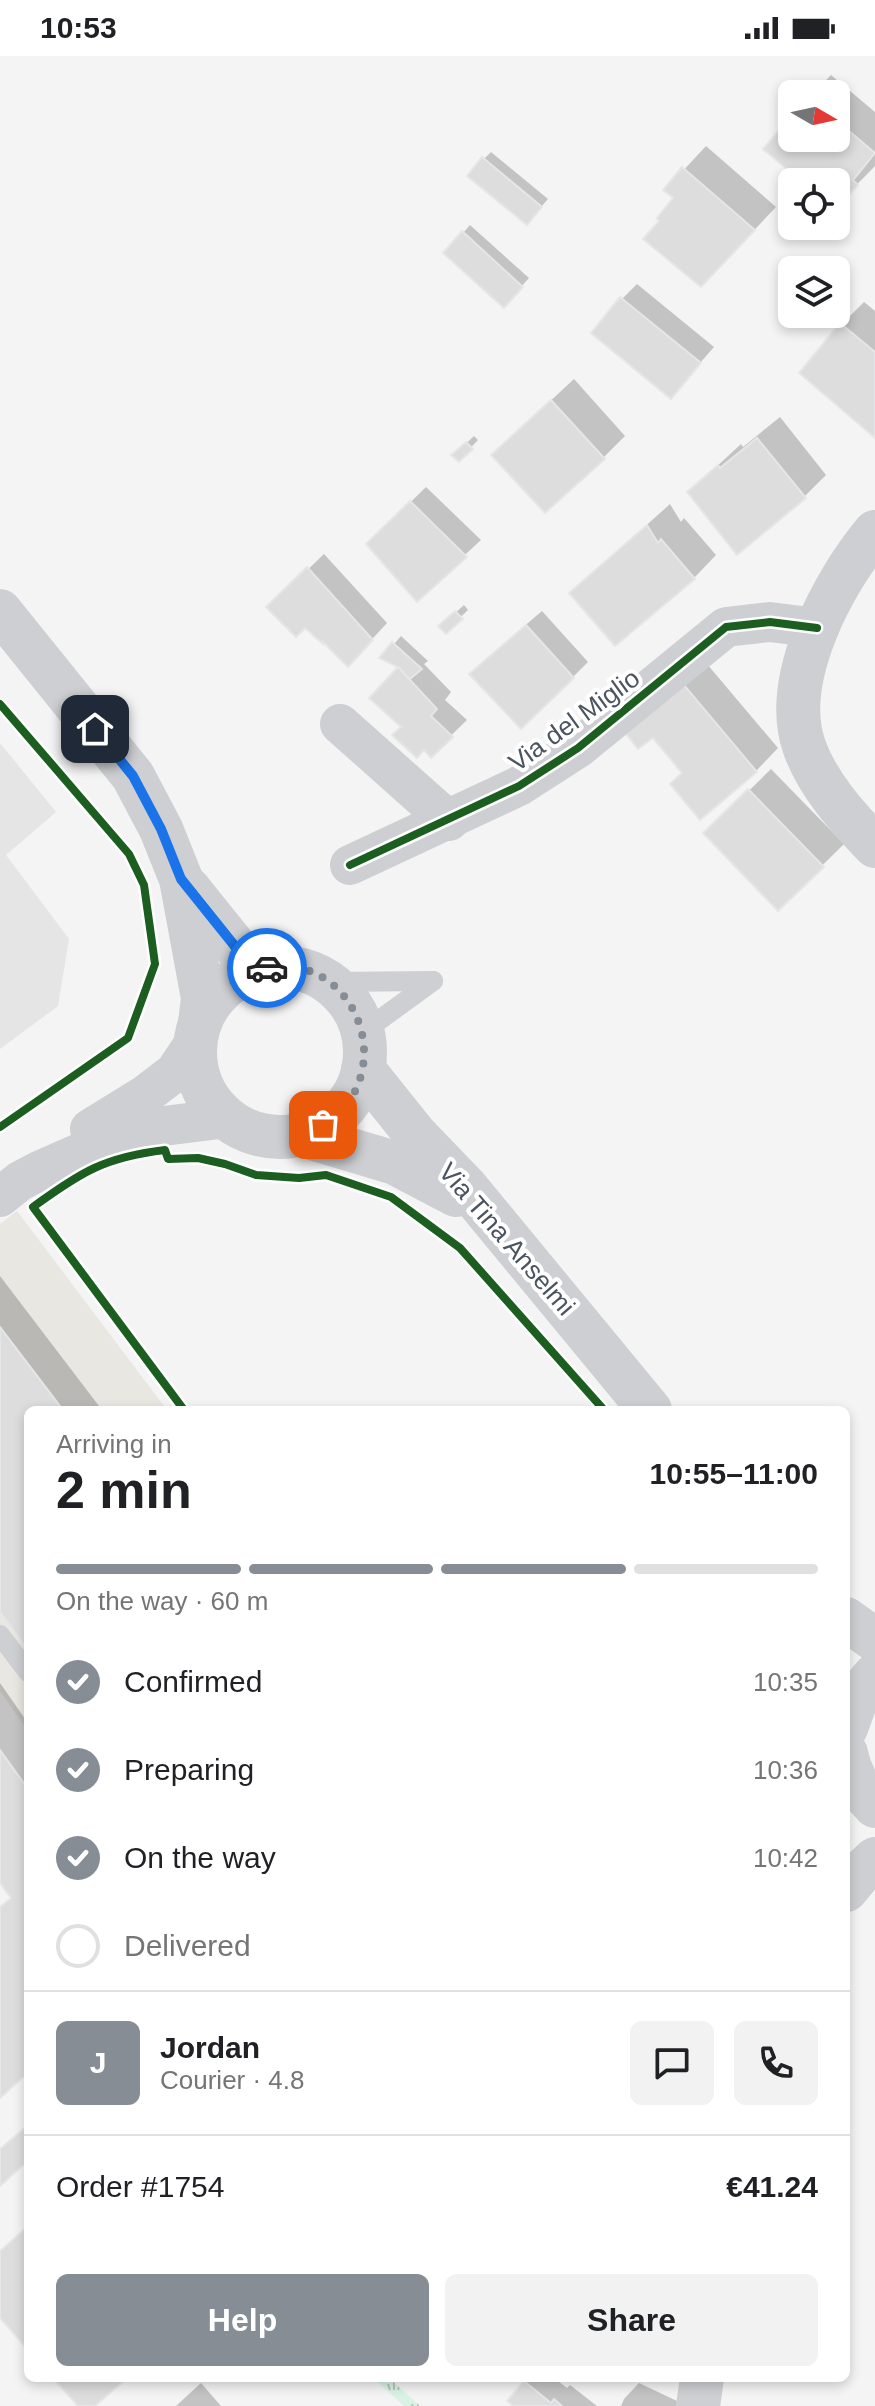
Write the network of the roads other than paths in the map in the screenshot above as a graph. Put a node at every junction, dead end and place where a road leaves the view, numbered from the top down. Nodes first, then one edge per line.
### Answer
1 (875, 532) edge
2 (0, 611) edge
3 (817, 628) junction
4 (340, 724) dead end
5 (449, 821) junction
6 (875, 846) edge
7 (350, 865) dead end
8 (181, 879) junction
9 (254, 970) junction
10 (329, 982) junction
11 (198, 1032) junction
12 (363, 1050) junction
13 (227, 1118) junction
14 (301, 1135) junction
15 (10, 1189) edge
16 (486, 1211) junction
17 (647, 1406) edge
18 (850, 1622) edge
19 (0, 1635) edge
20 (875, 1640) edge
21 (24, 1667) edge
22 (851, 1729) edge
23 (875, 1806) edge
24 (875, 1859) edge
25 (850, 1885) edge
26 (701, 2382) edge
27 (698, 2406) edge

1 - 3 street
2 - 8 street
3 - 5 street, Via del Miglio
3 - 6 street
4 - 5 street
5 - 7 street, Via del Miglio
8 - 9 street
8 - 11 street
9 - 10 street
9 - 11 street
10 - 12 street
10 - 12 lane
11 - 13 street
11 - 15 street
12 - 14 street
12 - 16 street, Via Tina Anselmi
13 - 14 street
13 - 15 street
14 - 16 street
16 - 17 street, Via Tina Anselmi
18 - 20 street
19 - 21 lane
22 - 23 street
24 - 25 street
26 - 27 street

